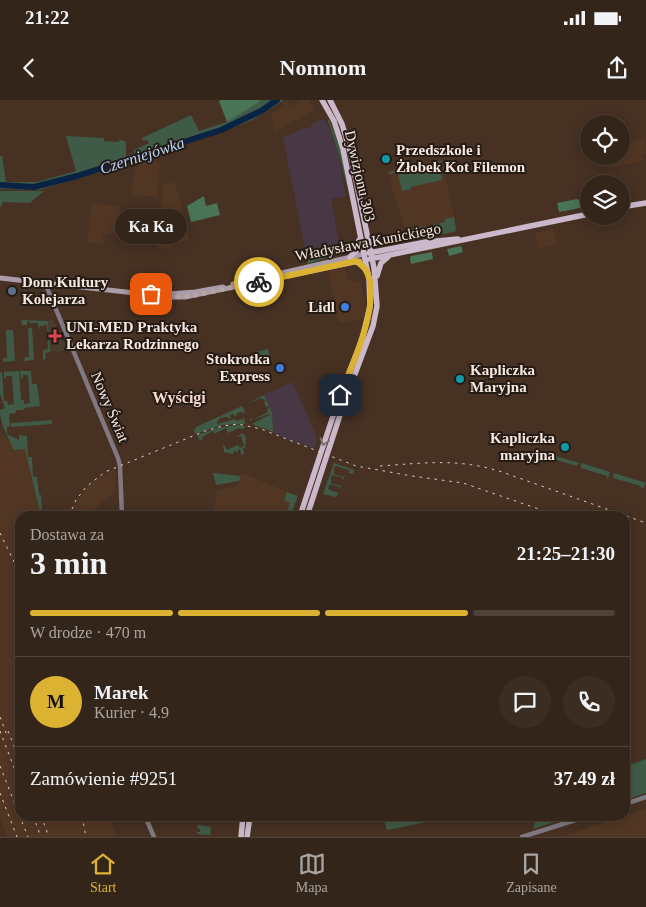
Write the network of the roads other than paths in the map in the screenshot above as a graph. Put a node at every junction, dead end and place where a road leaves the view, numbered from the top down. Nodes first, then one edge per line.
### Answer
1 (322, 100) edge
2 (330, 100) edge
3 (646, 203) edge
4 (630, 206) edge
5 (580, 216) edge
6 (359, 226) junction
7 (463, 239) junction
8 (369, 246) junction
9 (382, 250) junction
10 (392, 255) junction
11 (368, 256) junction
12 (350, 257) junction
13 (356, 261) junction
14 (368, 272) junction
15 (0, 278) edge
16 (45, 283) junction
17 (376, 283) junction
18 (161, 295) junction
19 (122, 511) edge
20 (302, 511) edge
21 (309, 511) edge
22 (646, 798) edge
23 (630, 803) edge
24 (147, 821) edge
25 (243, 821) edge
26 (249, 821) edge
27 (572, 821) edge
28 (154, 837) edge
29 (241, 837) edge
30 (247, 837) edge
31 (522, 837) edge

1 - 6 main road, Dywizjonu 303
2 - 8 main road, Dywizjonu 303
3 - 4 main road
5 - 7 main road, Władysława Kunickiego
6 - 11 main road, Dywizjonu 303
6 - 12 main road
7 - 9 main road, Władysława Kunickiego
7 - 10 main road, Władysława Kunickiego
8 - 9 main road
8 - 11 main road, Dywizjonu 303
9 - 11 main road, Władysława Kunickiego
10 - 11 main road, Władysława Kunickiego
10 - 17 main road
11 - 12 main road, Władysława Kunickiego
11 - 13 main road, Władysława Kunickiego
11 - 14 main road
11 - 17 main road
12 - 18 main road, Władysława Kunickiego
13 - 14 main road
13 - 18 main road, Władysława Kunickiego
14 -> 20 main road
15 - 16 main road, Władysława Kunickiego
16 - 18 main road, Władysława Kunickiego
16 - 19 street, Nowy Świat
17 - 21 main road
22 - 23 street
24 - 28 street
25 - 29 main road
26 - 30 main road
27 - 31 street

